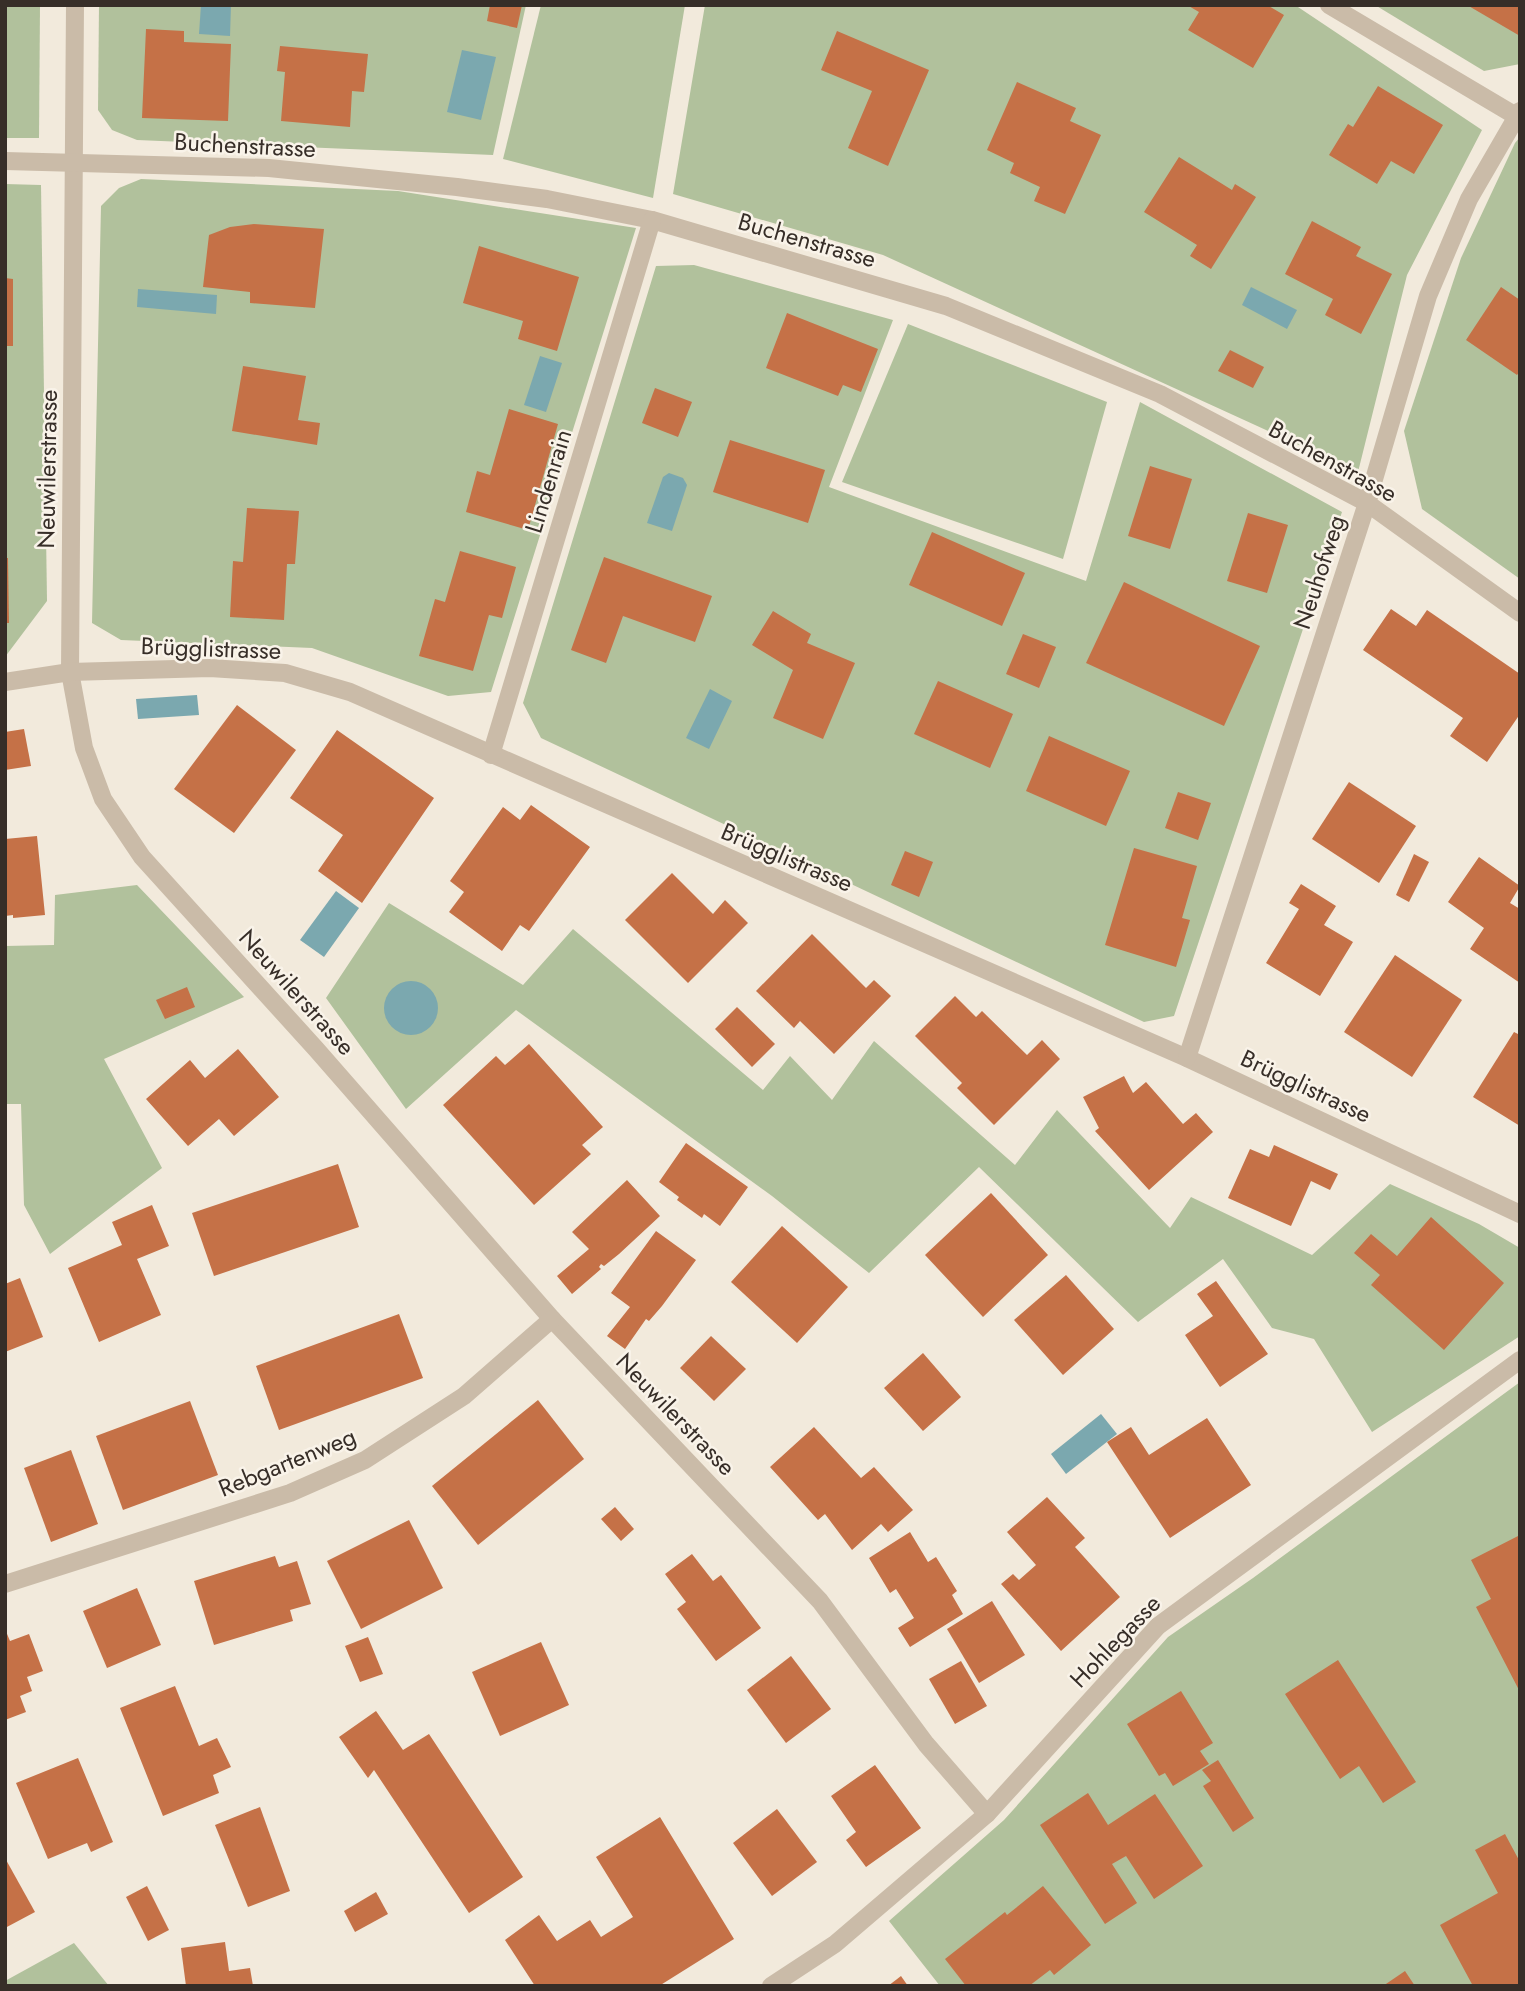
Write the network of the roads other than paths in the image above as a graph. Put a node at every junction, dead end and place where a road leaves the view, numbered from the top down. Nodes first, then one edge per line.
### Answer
1 (75, 5) edge
2 (1329, 5) edge
3 (1518, 113) edge
4 (5, 161) edge
5 (74, 163) junction
6 (652, 220) junction
7 (1367, 503) junction
8 (1520, 613) edge
9 (70, 672) junction
10 (5, 682) edge
11 (491, 755) junction
12 (1187, 1058) junction
13 (1520, 1214) edge
14 (552, 1319) junction
15 (1520, 1360) edge
16 (5, 1584) edge
17 (987, 1814) junction
18 (771, 1986) edge

1 - 5 street, Neuwilerstrasse
2 - 3 street
3 - 7 street, Neuhofweg
4 - 5 street, Buchenstrasse
5 - 6 street, Buchenstrasse
5 - 9 street, Neuwilerstrasse
6 - 7 street, Buchenstrasse
6 - 11 street, Lindenrain
7 - 8 street, Buchenstrasse
7 - 12 street, Neuhofweg
9 - 10 street, Brügglistrasse
9 - 11 street, Brügglistrasse
9 - 14 street, Neuwilerstrasse
11 - 12 street, Brügglistrasse
12 - 13 street, Brügglistrasse
14 - 16 street, Rebgartenweg
14 - 17 street, Neuwilerstrasse
15 - 17 street, Hohlegasse
17 - 18 street, Hohlegasse

